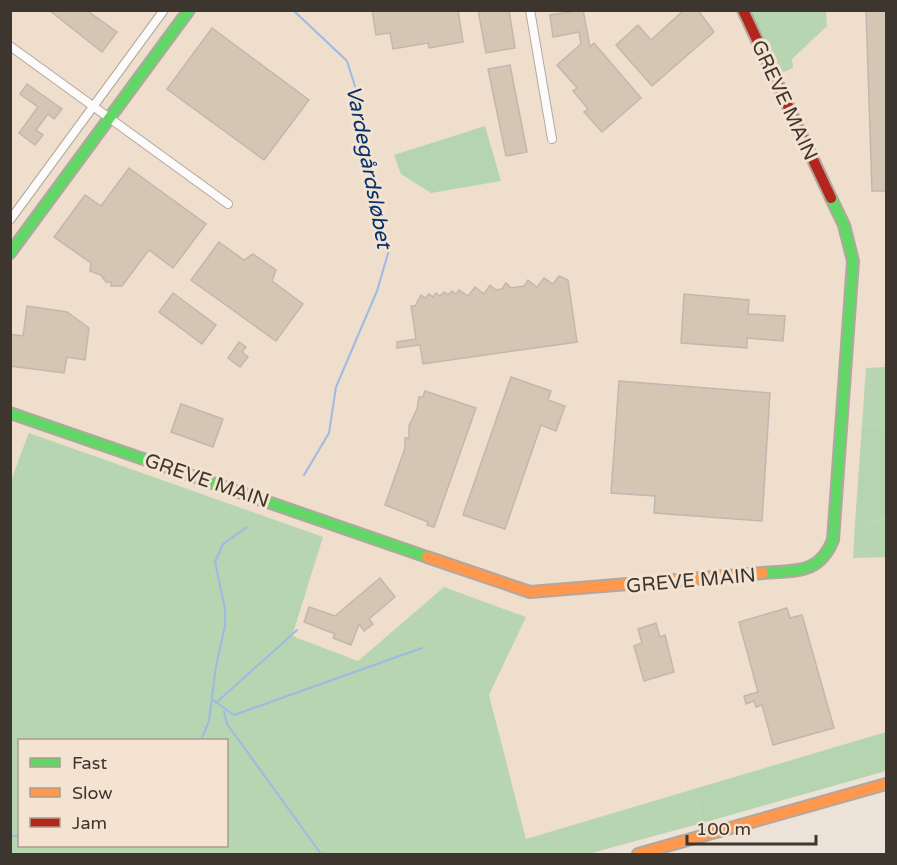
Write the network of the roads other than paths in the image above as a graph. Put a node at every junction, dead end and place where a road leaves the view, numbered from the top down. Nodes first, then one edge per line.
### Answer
1 (164, 10) edge
2 (189, 10) edge
3 (530, 10) edge
4 (743, 10) edge
5 (10, 46) edge
6 (94, 106) junction
7 (110, 117) junction
8 (552, 139) dead end
9 (228, 204) dead end
10 (10, 220) edge
11 (10, 254) edge
12 (10, 413) edge
13 (886, 784) edge
14 (639, 855) edge

1 - 6 street
2 - 7 street
3 - 8 street
4 - 12 street, GREVE MAIN
5 - 6 street
6 - 7 street
6 - 10 street
7 - 9 street
7 - 11 street
13 - 14 street

